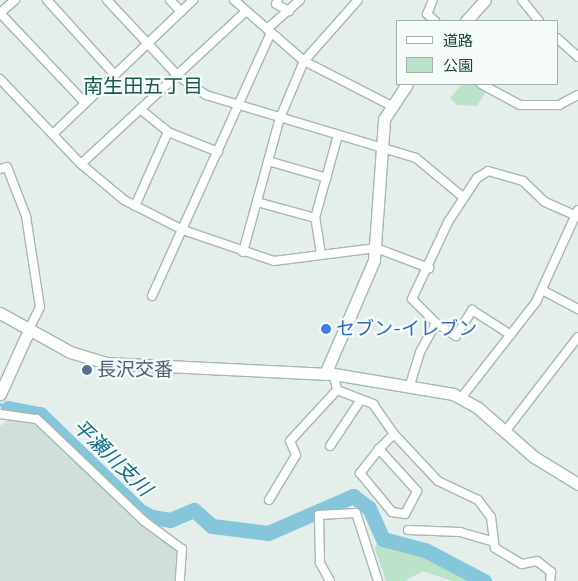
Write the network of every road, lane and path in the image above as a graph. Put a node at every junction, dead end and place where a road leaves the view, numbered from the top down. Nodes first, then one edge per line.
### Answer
1 (15, 0) edge
2 (47, 0) edge
3 (107, 0) edge
4 (170, 0) edge
5 (193, 0) edge
6 (234, 0) edge
7 (278, 0) edge
8 (300, 0) edge
9 (358, 0) edge
10 (433, 0) edge
11 (485, 0) edge
12 (522, 0) edge
13 (246, 11) junction
14 (289, 11) junction
15 (181, 12) junction
16 (0, 13) edge
17 (434, 20) edge
18 (467, 20) edge
19 (538, 20) edge
20 (269, 31) junction
21 (558, 39) edge
22 (148, 44) junction
23 (578, 57) edge
24 (304, 61) junction
25 (115, 75) junction
26 (178, 76) junction
27 (0, 78) edge
28 (406, 85) edge
29 (483, 85) edge
30 (578, 95) edge
31 (85, 103) junction
32 (390, 105) junction
33 (238, 107) junction
34 (140, 109) junction
35 (280, 118) junction
36 (168, 132) junction
37 (53, 134) junction
38 (338, 135) junction
39 (379, 148) junction
40 (218, 152) junction
41 (268, 160) junction
42 (81, 164) junction
43 (0, 169) edge
44 (327, 178) junction
45 (463, 197) junction
46 (257, 202) junction
47 (135, 206) junction
48 (577, 214) edge
49 (315, 218) junction
50 (183, 230) junction
51 (376, 248) junction
52 (243, 252) junction
53 (321, 254) junction
54 (429, 268) junction
55 (542, 290) junction
56 (152, 296) dead end
57 (578, 309) edge
58 (0, 313) edge
59 (436, 323) junction
60 (29, 330) junction
61 (511, 335) junction
62 (578, 337) edge
63 (329, 374) junction
64 (410, 385) junction
65 (337, 390) junction
66 (0, 394) edge
67 (461, 398) junction
68 (360, 401) junction
69 (0, 414) edge
70 (504, 433) junction
71 (394, 434) junction
72 (330, 446) dead end
73 (379, 449) junction
74 (578, 484) edge
75 (268, 500) dead end
76 (408, 530) dead end
77 (491, 541) junction
78 (180, 581) edge
79 (330, 581) edge
80 (378, 581) edge
81 (550, 581) edge

1 - 16 street
2 - 25 street
3 - 22 street
4 - 15 street
5 - 15 street
6 - 13 street
7 - 14 street
8 - 14 street
9 - 24 street
10 - 17 street
11 - 18 street
12 - 19 street
13 - 20 street
13 - 26 street
14 - 20 street
15 - 22 street
16 - 31 street
20 - 24 street
20 - 33 street
21 - 23 street
22 - 25 street
22 - 26 street
24 - 32 street
24 - 35 street
25 - 31 street
26 - 33 street
26 - 34 street
27 - 37 street
28 - 32 street
29 - 30 street
31 - 37 street
32 - 39 street
33 - 35 street
33 - 40 street
34 - 36 street
34 - 42 street
35 - 38 street
35 - 41 street
36 - 40 street
36 - 47 street
37 - 42 street
38 - 39 street
38 - 44 street
39 - 45 street
39 - 51 street
40 - 50 street
41 - 44 street
41 - 46 street
42 - 47 street
43 - 60 street
44 - 49 street
45 - 48 street
45 - 54 street
46 - 49 street
46 - 52 street
47 - 50 street
48 - 55 street
49 - 53 street
50 - 52 street
50 - 56 street
51 - 53 street
51 - 54 street
51 - 63 street
52 - 53 street
54 - 59 street
55 - 57 street
55 - 61 street
58 - 60 street
59 - 61 street
59 - 64 street
60 - 63 street
60 - 66 street
61 - 67 street
62 - 70 street
63 - 64 street
63 - 65 street
64 - 67 street
65 - 68 street
65 - 75 street
67 - 70 street
68 - 71 street
68 - 72 street
69 - 78 street
70 - 74 street
71 - 73 street
71 - 77 street
73 - 73 street
76 - 77 street
77 - 81 street
79 - 80 street

